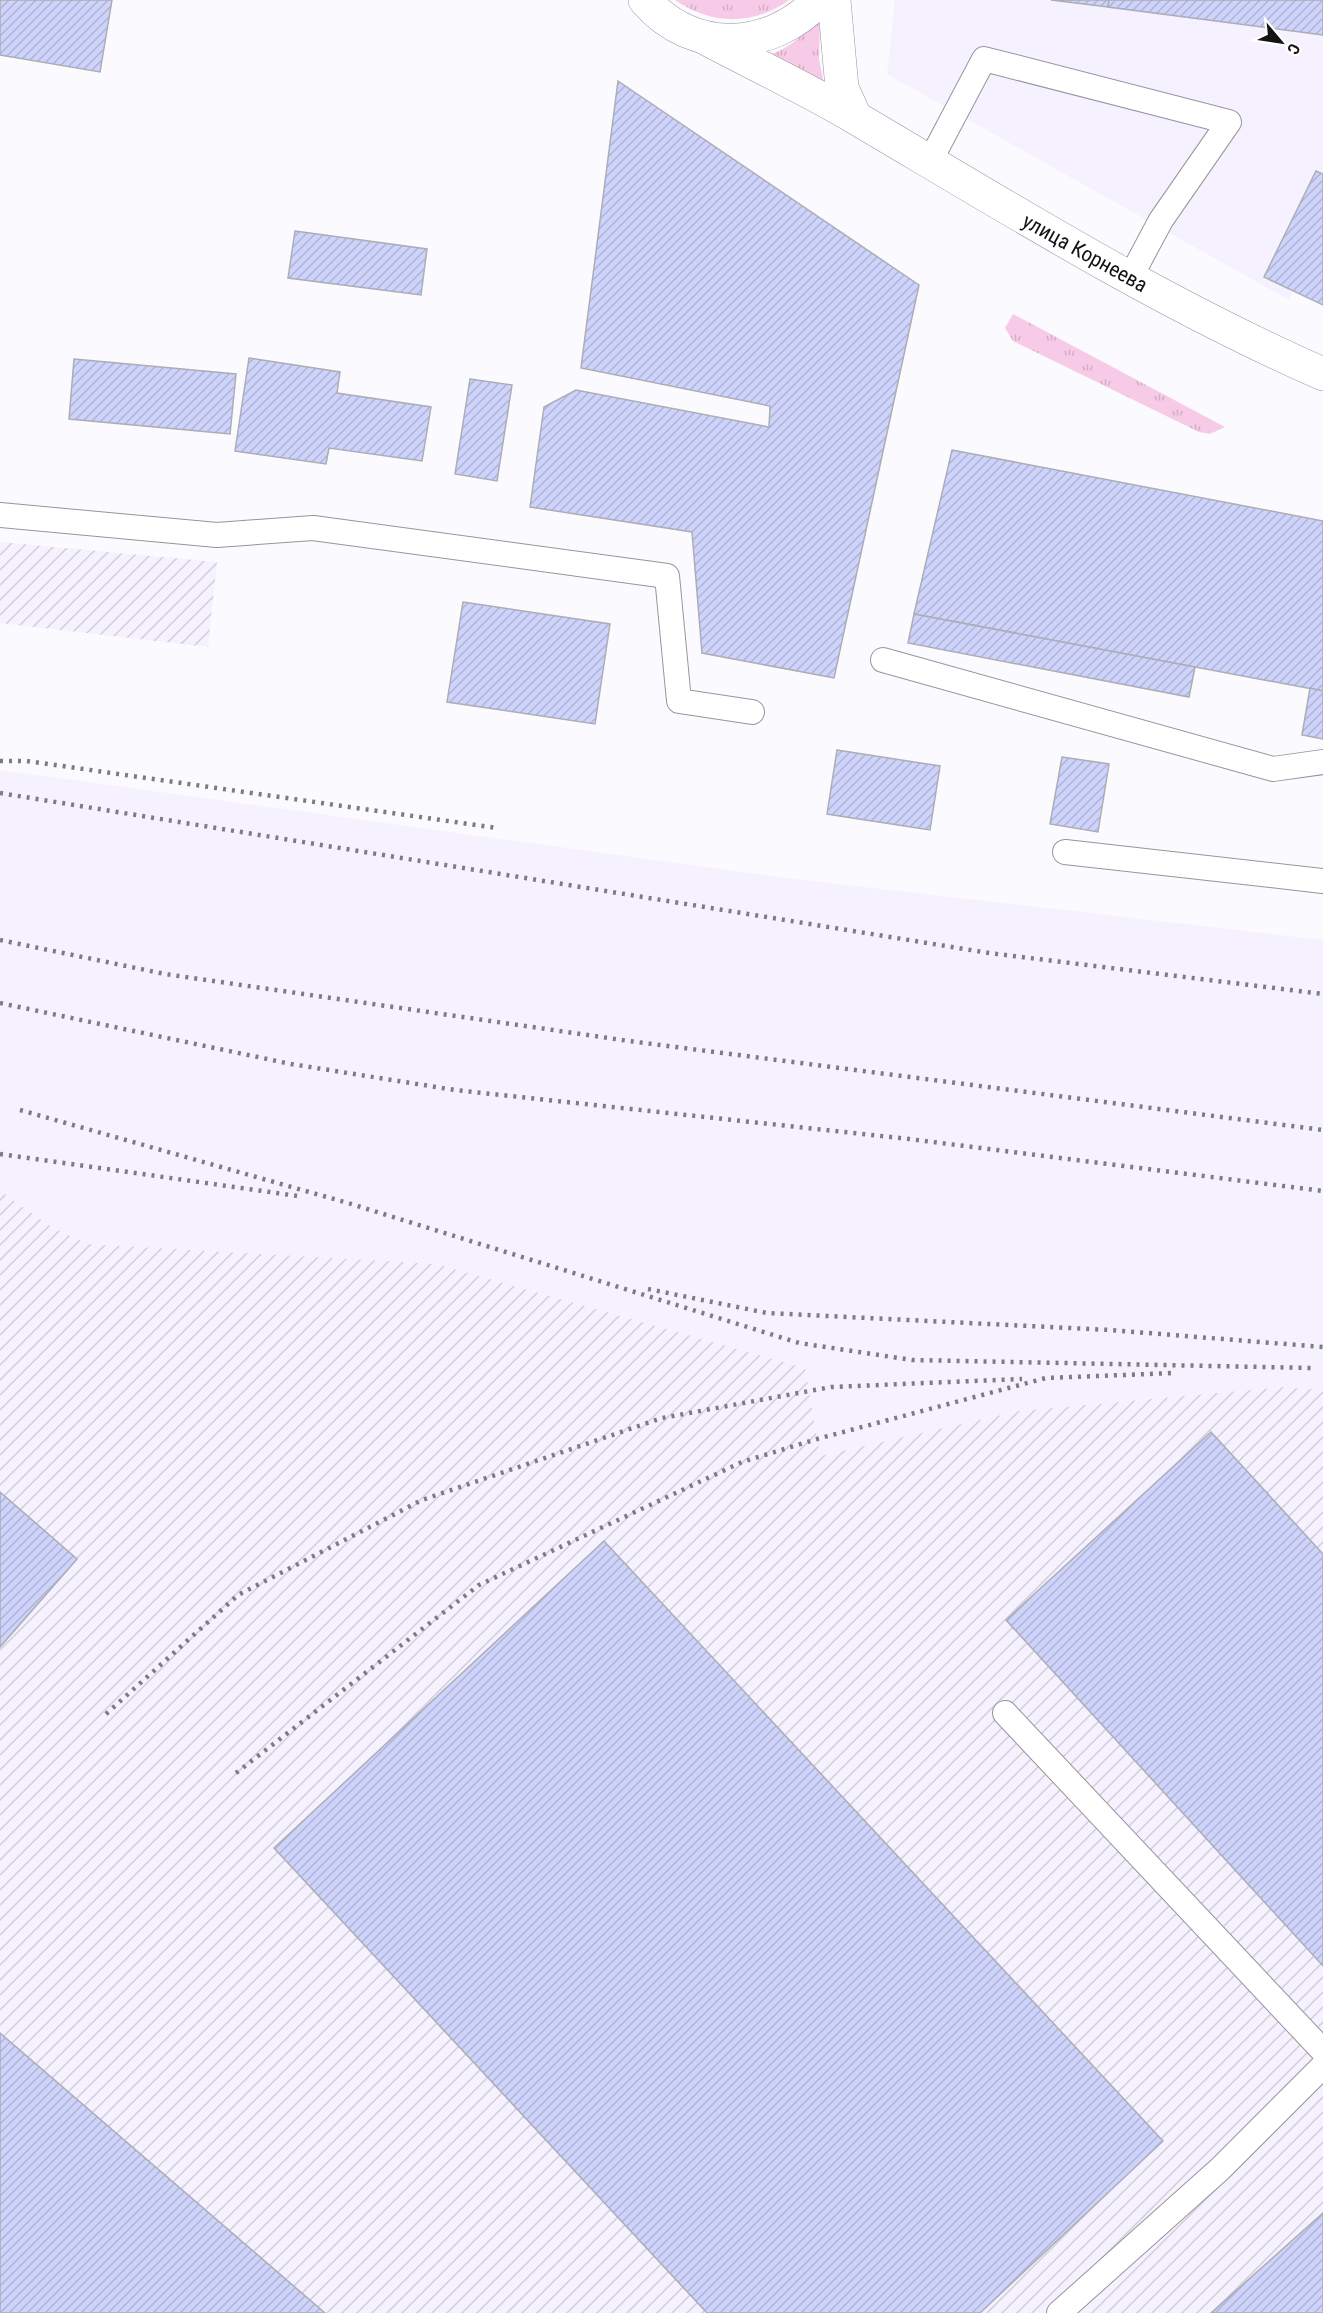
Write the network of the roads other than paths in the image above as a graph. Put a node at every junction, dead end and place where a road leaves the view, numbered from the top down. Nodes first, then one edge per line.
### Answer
1 (645, 0) edge
2 (819, 0) edge
3 (834, 0) edge
4 (704, 37) junction
5 (855, 117) junction
6 (929, 163) junction
7 (1130, 278) junction
8 (1323, 374) edge
9 (0, 515) edge
10 (883, 660) dead end
11 (752, 712) dead end
12 (1323, 762) edge
13 (1065, 852) dead end
14 (1323, 881) edge
15 (1005, 1713) dead end
16 (1323, 2051) edge
17 (1323, 2066) edge
18 (1059, 2313) edge

1 - 4 street
2 - 4 street
3 - 5 street
4 - 5 street, улица Корнеева
5 - 6 street, улица Корнеева
6 - 7 street, улица Корнеева
6 - 7 lane
7 - 8 street, улица Корнеева
9 - 11 lane
10 - 12 lane
13 - 14 lane
15 - 16 lane
17 - 18 lane

